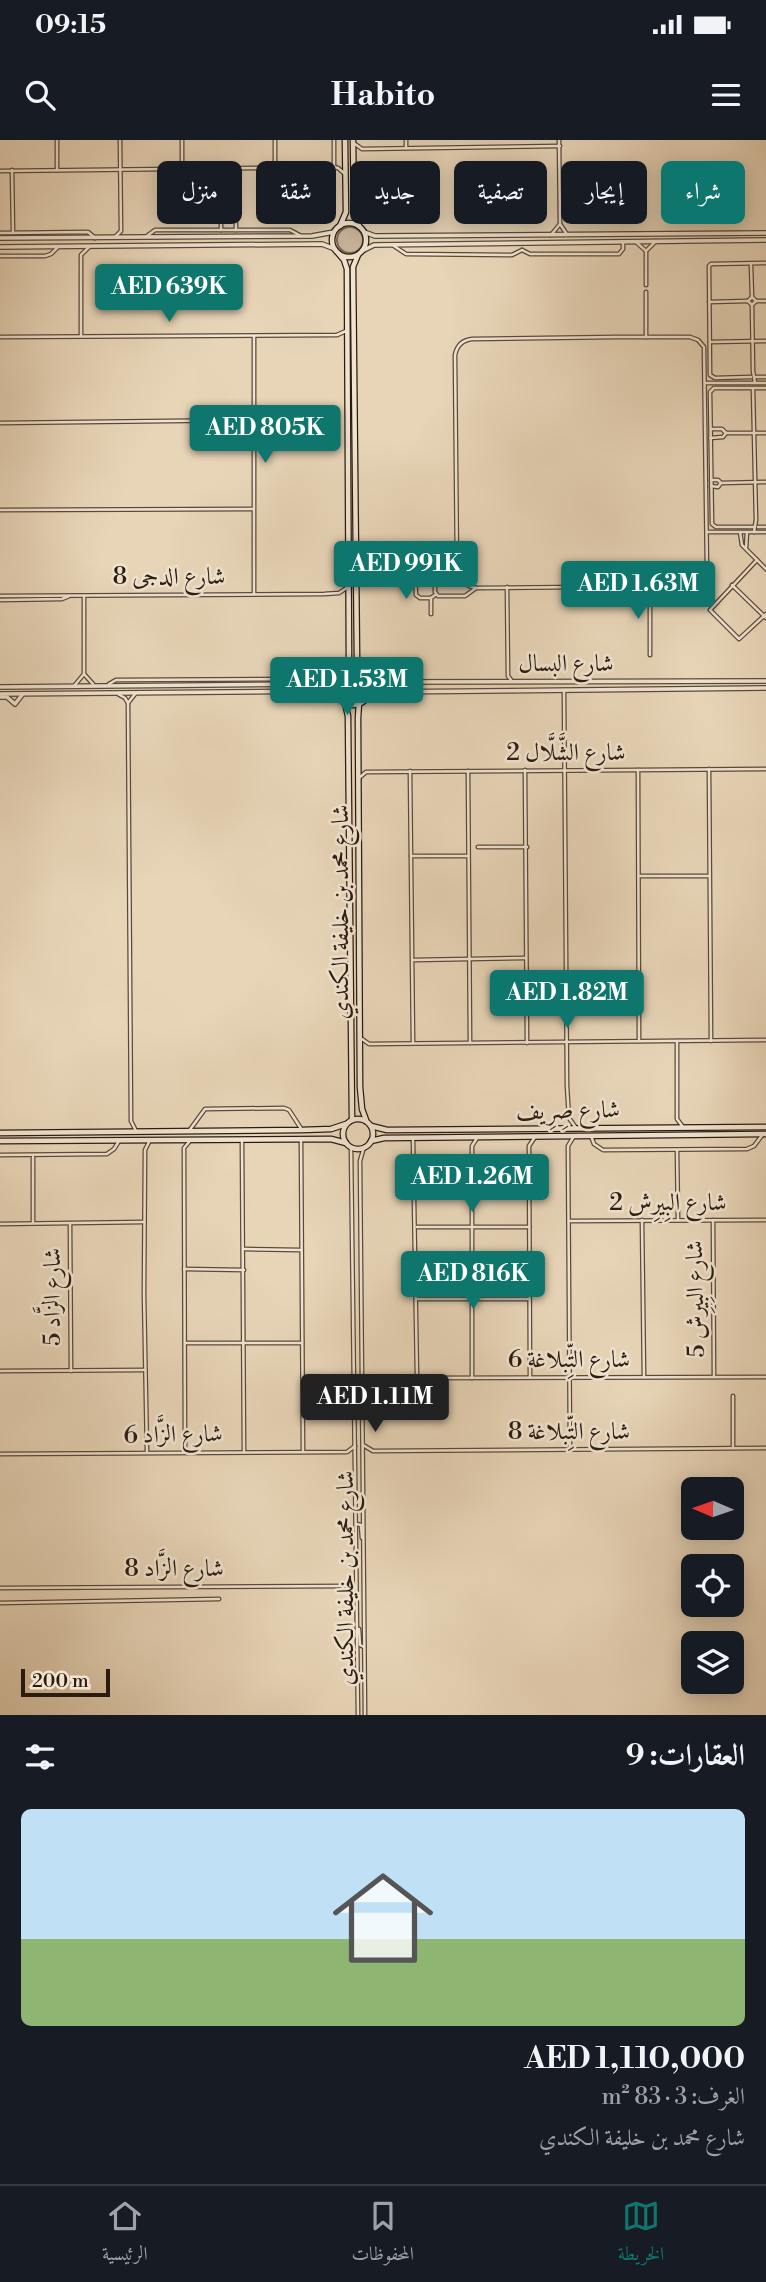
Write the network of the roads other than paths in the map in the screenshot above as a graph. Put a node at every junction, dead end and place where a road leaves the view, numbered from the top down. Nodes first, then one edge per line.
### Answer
1 (57, 140) edge
2 (120, 140) edge
3 (182, 140) edge
4 (275, 140) edge
5 (334, 140) edge
6 (345, 140) edge
7 (406, 140) edge
8 (463, 140) edge
9 (520, 140) edge
10 (559, 140) edge
11 (353, 141) edge
12 (560, 146) junction
13 (520, 147) junction
14 (406, 148) junction
15 (463, 148) junction
16 (362, 149) junction
17 (353, 158) junction
18 (182, 161) edge
19 (275, 161) edge
20 (336, 161) edge
21 (345, 161) junction
22 (336, 167) joint
23 (121, 169) junction
24 (157, 169) edge
25 (12, 170) junction
26 (57, 170) junction
27 (0, 171) edge
28 (345, 174) junction
29 (221, 224) edge
30 (236, 224) edge
31 (560, 225) junction
32 (340, 226) junction
33 (359, 227) junction
34 (221, 230) junction
35 (236, 230) junction
36 (121, 231) junction
37 (334, 232) junction
38 (364, 232) junction
39 (13, 233) junction
40 (766, 233) edge
41 (551, 235) junction
42 (567, 235) junction
43 (0, 236) edge
44 (147, 236) junction
45 (301, 236) junction
46 (115, 237) junction
47 (128, 237) junction
48 (95, 238) junction
49 (766, 240) edge
50 (656, 241) junction
51 (624, 242) junction
52 (636, 242) junction
53 (522, 243) junction
54 (391, 244) junction
55 (58, 246) junction
56 (70, 246) junction
57 (92, 246) junction
58 (0, 247) edge
59 (522, 250) junction
60 (646, 251) junction
61 (337, 252) junction
62 (360, 253) junction
63 (81, 255) junction
64 (0, 256) edge
65 (766, 263) edge
66 (751, 264) junction
67 (646, 285) dead end
68 (646, 292) dead end
69 (752, 297) junction
70 (748, 301) junction
71 (766, 301) edge
72 (709, 302) junction
73 (757, 302) junction
74 (752, 305) junction
75 (348, 328) junction
76 (81, 335) junction
77 (337, 335) junction
78 (254, 336) junction
79 (0, 337) edge
80 (646, 337) junction
81 (753, 341) junction
82 (766, 341) edge
83 (348, 342) junction
84 (710, 342) junction
85 (753, 377) junction
86 (766, 377) edge
87 (705, 383) junction
88 (753, 383) junction
89 (766, 383) edge
90 (753, 388) junction
91 (766, 388) edge
92 (253, 420) junction
93 (0, 423) edge
94 (710, 429) junction
95 (726, 433) junction
96 (754, 433) junction
97 (766, 433) edge
98 (710, 438) junction
99 (711, 480) junction
100 (766, 482) edge
101 (721, 483) junction
102 (755, 483) junction
103 (711, 486) junction
104 (253, 509) junction
105 (0, 510) edge
106 (756, 527) junction
107 (766, 527) edge
108 (706, 532) junction
109 (740, 532) junction
110 (747, 532) junction
111 (756, 532) junction
112 (766, 532) edge
113 (746, 548) junction
114 (757, 560) junction
115 (417, 568) dead end
116 (766, 569) edge
117 (415, 574) dead end
118 (732, 585) junction
119 (349, 586) junction
120 (468, 586) junction
121 (650, 586) junction
122 (507, 587) junction
123 (476, 588) junction
124 (339, 593) junction
125 (254, 594) junction
126 (470, 594) junction
127 (84, 595) junction
128 (436, 595) junction
129 (0, 598) edge
130 (431, 598) junction
131 (349, 600) junction
132 (431, 614) dead end
133 (765, 616) edge
134 (650, 655) dead end
135 (346, 672) junction
136 (360, 673) junction
137 (84, 674) junction
138 (508, 676) junction
139 (367, 679) junction
140 (338, 681) junction
141 (766, 681) edge
142 (501, 682) junction
143 (514, 682) junction
144 (74, 686) junction
145 (95, 686) junction
146 (0, 687) edge
147 (766, 688) edge
148 (564, 690) junction
149 (117, 693) junction
150 (137, 693) junction
151 (27, 694) junction
152 (368, 694) junction
153 (0, 695) edge
154 (338, 695) junction
155 (128, 703) junction
156 (345, 703) junction
157 (359, 703) junction
158 (358, 765) junction
159 (709, 769) junction
160 (766, 769) edge
161 (638, 770) junction
162 (410, 771) junction
163 (468, 771) junction
164 (525, 771) junction
165 (564, 771) junction
166 (366, 772) junction
167 (358, 780) junction
168 (478, 847) dead end
169 (527, 847) junction
170 (411, 856) junction
171 (469, 856) junction
172 (640, 876) junction
173 (709, 876) junction
174 (526, 958) junction
175 (469, 959) junction
176 (412, 960) junction
177 (359, 1037) junction
178 (766, 1040) edge
179 (639, 1041) junction
180 (677, 1041) junction
181 (711, 1041) junction
182 (567, 1042) junction
183 (470, 1043) junction
184 (527, 1043) junction
185 (369, 1044) junction
186 (413, 1044) junction
187 (360, 1055) junction
188 (569, 1118) junction
189 (677, 1119) junction
190 (352, 1120) junction
191 (366, 1120) junction
192 (131, 1121) junction
193 (346, 1124) junction
194 (371, 1126) junction
195 (766, 1127) edge
196 (563, 1128) junction
197 (576, 1128) junction
198 (670, 1128) junction
199 (684, 1128) junction
200 (302, 1130) junction
201 (136, 1131) junction
202 (188, 1131) junction
203 (123, 1132) junction
204 (0, 1133) edge
205 (764, 1134) edge
206 (561, 1136) junction
207 (574, 1136) junction
208 (591, 1136) junction
209 (479, 1137) junction
210 (522, 1137) junction
211 (535, 1137) junction
212 (413, 1138) junction
213 (464, 1138) junction
214 (301, 1139) junction
215 (152, 1140) junction
216 (176, 1140) junction
217 (191, 1140) junction
218 (242, 1140) junction
219 (119, 1141) junction
220 (137, 1141) junction
221 (371, 1141) junction
222 (0, 1142) edge
223 (348, 1145) junction
224 (472, 1146) junction
225 (529, 1146) junction
226 (568, 1146) junction
227 (364, 1147) junction
228 (184, 1148) junction
229 (145, 1150) junction
230 (677, 1150) junction
231 (0, 1155) edge
232 (33, 1155) junction
233 (642, 1220) junction
234 (678, 1220) junction
235 (713, 1220) junction
236 (766, 1220) edge
237 (144, 1222) junction
238 (569, 1222) junction
239 (33, 1223) junction
240 (70, 1223) junction
241 (0, 1224) edge
242 (472, 1226) junction
243 (415, 1227) junction
244 (529, 1227) junction
245 (244, 1249) junction
246 (302, 1250) junction
247 (184, 1269) junction
248 (244, 1270) junction
249 (416, 1299) junction
250 (472, 1299) junction
251 (529, 1299) junction
252 (186, 1343) junction
253 (244, 1343) junction
254 (302, 1343) junction
255 (145, 1370) junction
256 (0, 1371) edge
257 (71, 1371) junction
258 (362, 1373) junction
259 (530, 1377) junction
260 (570, 1377) junction
261 (645, 1377) junction
262 (714, 1377) junction
263 (766, 1377) edge
264 (417, 1378) junction
265 (472, 1378) junction
266 (372, 1380) junction
267 (363, 1387) junction
268 (733, 1396) dead end
269 (355, 1445) junction
270 (363, 1445) junction
271 (733, 1448) junction
272 (766, 1448) edge
273 (570, 1449) junction
274 (373, 1451) junction
275 (147, 1452) junction
276 (186, 1452) junction
277 (244, 1452) junction
278 (303, 1452) junction
279 (347, 1452) junction
280 (0, 1454) edge
281 (356, 1458) junction
282 (363, 1459) junction
283 (356, 1524) junction
284 (363, 1541) junction
285 (357, 1579) junction
286 (349, 1586) junction
287 (0, 1588) edge
288 (357, 1594) junction
289 (219, 1599) dead end
290 (0, 1603) edge
291 (357, 1623) junction
292 (364, 1647) junction
293 (358, 1715) edge
294 (365, 1715) edge

1 - 26 street
2 - 23 street
3 - 18 street
4 - 19 street
5 - 20 street
6 - 21 main road
7 - 14 street
8 - 15 street
9 - 13 street
10 - 12 street
11 - 16 street
11 - 17 main road
12 - 13 street
12 - 31 street
13 - 15 street
14 - 15 street
14 - 16 street
16 - 17 street
17 - 33 main road
21 - 22 street
21 - 28 main road
22 - 28 street
23 - 24 street
23 - 26 street
23 - 36 street
25 - 26 street
25 - 27 street
25 - 39 street
28 - 32 main road
29 - 34 street
30 - 35 street
31 - 41 street
31 - 42 street
32 - 33 main road
32 - 37 main road
33 - 38 main road
34 - 35 street
34 - 44 street
35 - 45 street
36 - 46 street
36 - 47 street
37 - 45 street
37 - 61 main road
38 - 41 street
38 - 62 main road
39 - 43 street
39 - 48 street
40 - 42 street
41 - 42 street
43 - 48 street
44 - 45 street
44 - 47 street
46 - 47 street
46 - 48 street
49 - 50 street
50 - 52 street
50 - 60 street
51 - 52 street
51 - 53 street
51 - 59 street
52 - 60 street
53 - 54 street
53 - 59 street
54 - 59 street
54 - 62 street
55 - 56 street
55 - 58 street
55 - 64 street
56 - 57 street
56 - 63 street
57 - 61 street
57 - 63 street
60 - 67 street
61 - 62 main road
61 - 75 main road
62 - 136 main road
63 - 76 street
65 - 66 street
66 - 69 street
66 - 72 street
68 - 80 street
69 - 70 street
69 - 73 street
70 - 72 street
70 - 74 street
71 - 73 street
72 - 84 street
73 - 74 street
74 - 81 street
75 - 77 street
75 - 83 main road
76 - 78 street
76 - 79 street
77 - 78 street
77 - 83 street
78 - 92 street
80 - 87 street
80 - 120 street
81 - 82 street
81 - 84 street
81 - 85 street
83 - 119 main road
84 - 85 street
85 - 86 street
85 - 88 street
87 - 88 street
87 - 108 street
88 - 89 street
90 - 91 street
90 - 94 street
90 - 96 street
92 - 93 street
92 - 104 street
94 - 95 street
94 - 98 street
95 - 96 street
95 - 98 street
96 - 97 street
96 - 102 street
98 - 99 street
99 - 101 street
99 - 103 street
100 - 102 street
101 - 102 street
101 - 103 street
102 - 106 street
103 - 106 street
104 - 105 street
104 - 125 street
106 - 107 street
106 - 111 street
108 - 109 street
108 - 121 street
109 - 110 street
109 - 113 street
110 - 111 street
110 - 113 street
111 - 112 street
113 - 114 street
114 - 116 street
114 - 118 street
115 - 128 street
117 - 130 street
118 - 133 street
118 - 133 street
119 - 124 street
119 - 131 main road
120 - 123 street
120 - 126 street
121 - 122 street
121 - 134 street
122 - 123 street
122 - 138 street
123 - 126 street
124 - 125 street, شارع الدجى 8
124 - 131 street
125 - 127 street, شارع الدجى 8
126 - 128 street
127 - 129 street, شارع الدجى 8
127 - 137 street
128 - 130 street
130 - 132 street
131 - 135 main road
135 - 136 main road
135 - 140 main road
136 - 139 main road
137 - 144 street
137 - 145 street
138 - 142 street
138 - 143 street
139 - 142 street, شارع البسال
139 - 152 main road
140 - 145 street
140 - 154 main road
141 - 143 street, شارع البسال
142 - 143 street, شارع البسال
144 - 145 street
144 - 146 street
147 - 148 street, شارع البسال
148 - 152 street, شارع البسال
148 - 165 street
149 - 150 street
149 - 151 street
149 - 155 street
150 - 154 street
150 - 155 street
151 - 153 street
151 - 153 street
152 - 157 main road
154 - 156 main road
155 - 192 street
156 - 157 main road
156 - 190 main road, شارع محمد بن خليفة الكندي
157 - 158 main road, شارع محمد بن خليفة الكندي
158 - 166 street
158 - 167 main road, شارع محمد بن خليفة الكندي
159 - 160 street, شارع الشَّلَّال 2
159 - 161 street, شارع الشَّلَّال 2
159 - 173 street
161 - 165 street, شارع الشَّلَّال 2
161 - 172 street
162 - 163 street, شارع الشَّلَّال 2
162 - 166 street, شارع الشَّلَّال 2
162 - 170 street
163 - 164 street, شارع الشَّلَّال 2
163 - 171 street
164 - 165 street, شارع الشَّلَّال 2
164 - 169 street
165 - 182 street
166 - 167 street
167 - 177 main road, شارع محمد بن خليفة الكندي
168 - 169 street
169 - 174 street
170 - 171 street
170 - 176 street
171 - 175 street
172 - 173 street
172 - 179 street
173 - 181 street
174 - 175 street
174 - 184 street
175 - 176 street
175 - 183 street
176 - 186 street
177 - 185 street
177 - 187 main road, شارع محمد بن خليفة الكندي
178 - 181 street
179 - 180 street
179 - 182 street
180 - 181 street
180 - 189 street
182 - 184 street
182 - 188 street
183 - 184 street
183 - 186 street
185 - 186 street
185 - 187 street
187 - 191 main road, شارع محمد بن خليفة الكندي
188 - 196 street
188 - 197 street
189 - 198 street
189 - 199 street
190 - 191 main road
190 - 193 main road
191 - 194 main road
192 - 201 street
192 - 203 street
193 - 200 main road
193 - 223 main road
194 - 196 main road, شارع صِرِيف
194 - 221 main road
195 - 199 main road, شارع صِرِيف
196 - 197 main road, شارع صِرِيف
197 - 198 main road, شارع صِرِيف
198 - 199 main road, شارع صِرِيف
200 - 202 main road
200 - 202 street
201 - 202 main road
201 - 203 main road
203 - 204 main road
205 - 208 main road, شارع صِرِيف
205 - 230 street
206 - 207 main road, شارع صِرِيف
206 - 211 main road, شارع صِرِيف
206 - 226 street
207 - 208 main road, شارع صِرِيف
207 - 226 street
208 - 230 street
209 - 210 main road, شارع صِرِيف
209 - 213 main road, شارع صِرِيف
209 - 224 street
210 - 211 main road, شارع صِرِيف
210 - 225 street
211 - 225 street
212 - 213 main road, شارع صِرِيف
212 - 221 main road, شارع صِرِيف
212 - 243 street
213 - 224 street
214 - 218 main road
214 - 223 main road
214 - 246 street
215 - 216 main road
215 - 220 main road
215 - 229 street
216 - 217 main road
216 - 228 street
217 - 218 main road
217 - 228 street
218 - 245 street
219 - 220 main road
219 - 222 main road
219 - 232 street
220 - 229 street
221 - 227 main road
223 - 227 main road
223 - 269 street, شارع محمد بن خليفة الكندي
224 - 242 street
225 - 244 street
226 - 238 street
227 - 258 street, شارع محمد بن خليفة الكندي
228 - 247 street
229 - 237 street
230 - 234 street
231 - 232 street
232 - 239 street
233 - 234 street, شارع البِيرِش 2
233 - 238 street, شارع البِيرِش 2
233 - 261 street
234 - 235 street, شارع البِيرِش 2
235 - 236 street, شارع البِيرِش 2
235 - 262 street, شارع البِيرِش 5
237 - 240 street
237 - 255 street
238 - 260 street
239 - 240 street
239 - 241 street
240 - 257 street, شارع الزَّاد 5
242 - 243 street
242 - 244 street
242 - 250 street
243 - 249 street
244 - 251 street
245 - 246 street
245 - 248 street
246 - 254 street
247 - 248 street
247 - 252 street
248 - 253 street
249 - 250 street
249 - 264 street
250 - 251 street
250 - 265 street
251 - 259 street
252 - 253 street
252 - 276 street
253 - 254 street
253 - 277 street
254 - 278 street
255 - 257 street
255 - 275 street
256 - 257 street
258 - 266 street
258 - 267 street, شارع محمد بن خليفة الكندي
259 - 260 street, شارع التِّبلاغة 6
259 - 265 street, شارع التِّبلاغة 6
260 - 261 street, شارع التِّبلاغة 6
260 - 273 street
261 - 262 street, شارع التِّبلاغة 6
262 - 263 street, شارع التِّبلاغة 6
264 - 265 street, شارع التِّبلاغة 6
264 - 266 street, شارع التِّبلاغة 6
266 - 267 street
267 - 270 street, شارع محمد بن خليفة الكندي
268 - 271 street
269 - 279 street
269 - 281 street, شارع محمد بن خليفة الكندي
270 - 274 street
270 - 282 street, شارع محمد بن خليفة الكندي
271 - 272 street, شارع التِّبلاغة 8
271 - 273 street, شارع التِّبلاغة 8
273 - 274 street, شارع التِّبلاغة 8
274 - 282 street
275 - 276 street, شارع الزَّاد 6
275 - 280 street, شارع الزَّاد 6
276 - 277 street, شارع الزَّاد 6
277 - 278 street, شارع الزَّاد 6
278 - 279 street, شارع الزَّاد 6
279 - 281 street
281 - 283 street, شارع محمد بن خليفة الكندي
282 - 284 street, شارع محمد بن خليفة الكندي
283 - 284 street
283 - 285 street, شارع محمد بن خليفة الكندي
284 - 292 street, شارع محمد بن خليفة الكندي
285 - 286 street
285 - 288 street, شارع محمد بن خليفة الكندي
286 - 287 street, شارع الزَّاد 8
286 - 288 street
288 - 291 street, شارع محمد بن خليفة الكندي
289 - 290 street, شارع الزَّاد 8
291 - 292 street
291 - 293 street, شارع محمد بن خليفة الكندي
292 - 294 street, شارع محمد بن خليفة الكندي

